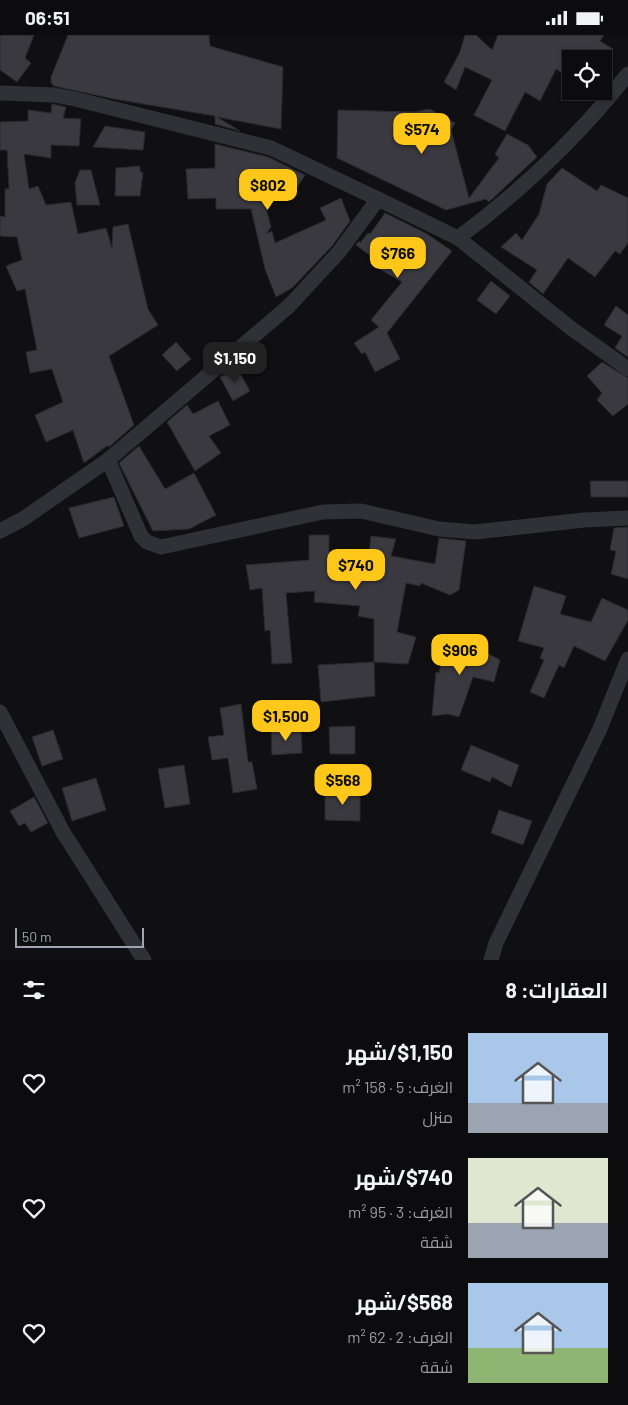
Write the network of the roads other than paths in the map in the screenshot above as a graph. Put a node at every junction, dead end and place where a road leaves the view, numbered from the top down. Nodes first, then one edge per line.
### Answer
1 (628, 74) edge
2 (0, 93) edge
3 (378, 199) junction
4 (458, 238) junction
5 (628, 369) edge
6 (108, 460) junction
7 (628, 518) edge
8 (0, 531) edge
9 (628, 659) edge
10 (0, 712) edge
11 (496, 943) junction
12 (144, 960) edge
13 (479, 960) edge
14 (492, 960) edge

1 - 4 street
2 - 3 street
3 - 4 street
3 - 6 street
4 - 5 street
6 - 7 street
6 - 8 street
9 - 11 street
10 - 12 street
11 - 13 street
11 - 14 street

